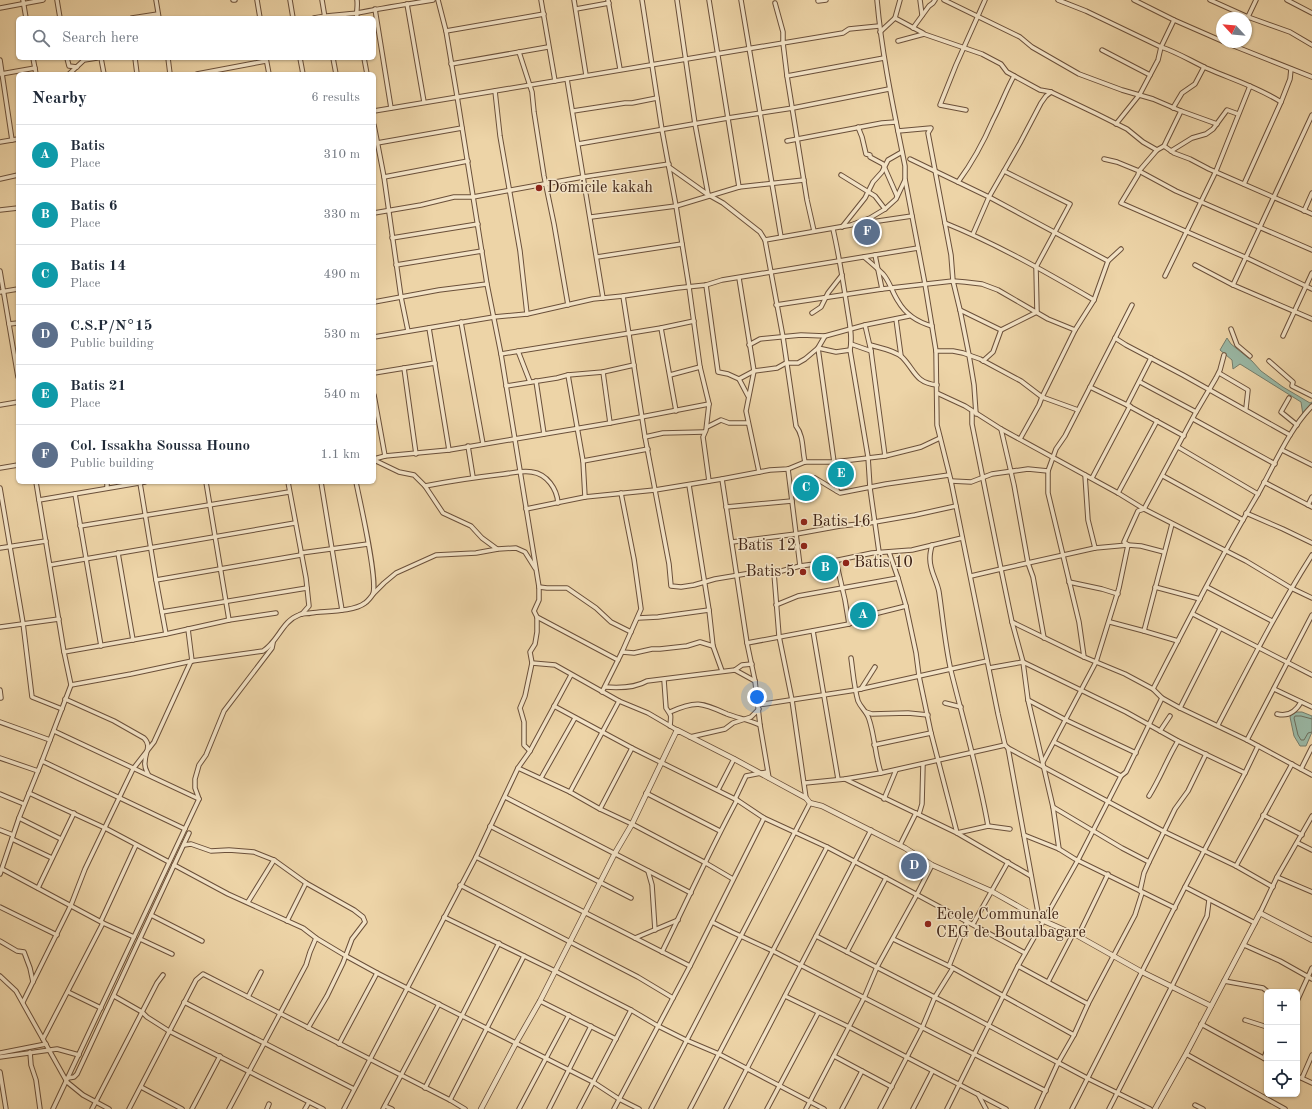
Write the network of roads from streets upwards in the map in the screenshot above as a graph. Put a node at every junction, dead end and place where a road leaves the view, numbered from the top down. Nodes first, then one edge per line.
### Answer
1 (43, 0) edge
2 (57, 0) edge
3 (156, 0) edge
4 (256, 0) edge
5 (290, 0) edge
6 (322, 0) edge
7 (357, 0) edge
8 (433, 0) edge
9 (438, 0) edge
10 (541, 0) edge
11 (574, 0) edge
12 (642, 0) edge
13 (677, 0) edge
14 (709, 0) edge
15 (741, 0) edge
16 (826, 0) edge
17 (876, 0) edge
18 (900, 0) edge
19 (920, 0) edge
20 (935, 0) edge
21 (944, 0) edge
22 (985, 0) edge
23 (1060, 0) edge
24 (1134, 0) edge
25 (1210, 0) edge
26 (1256, 0) edge
27 (1287, 0) edge
28 (608, 1) edge
29 (818, 1) dead end
30 (24, 2) edge
31 (775, 3) dead end
32 (407, 4) junction
33 (0, 8) edge
34 (375, 9) junction
35 (576, 9) junction
36 (1237, 12) edge
37 (1250, 12) edge
38 (356, 13) junction
39 (1312, 13) edge
40 (544, 14) junction
41 (922, 15) junction
42 (26, 16) edge
43 (60, 16) edge
44 (159, 16) edge
45 (260, 16) edge
46 (293, 16) edge
47 (325, 16) edge
48 (333, 16) edge
49 (357, 16) edge
50 (978, 16) junction
51 (894, 18) junction
52 (1252, 18) edge
53 (1174, 20) junction
54 (879, 26) junction
55 (913, 28) junction
56 (446, 31) junction
57 (880, 32) junction
58 (924, 34) junction
59 (1216, 39) edge
60 (898, 41) dead end
61 (783, 43) junction
62 (1312, 45) edge
63 (548, 47) junction
64 (1161, 47) junction
65 (749, 48) junction
66 (963, 48) junction
67 (1239, 48) edge
68 (1102, 50) dead end
69 (519, 52) junction
70 (718, 53) junction
71 (884, 58) junction
72 (686, 59) junction
73 (0, 60) edge
74 (33, 60) edge
75 (68, 60) edge
76 (84, 60) edge
77 (101, 60) edge
78 (134, 60) edge
79 (168, 60) edge
80 (261, 60) edge
81 (266, 60) edge
82 (300, 60) edge
83 (333, 60) edge
84 (364, 60) edge
85 (451, 64) junction
86 (651, 64) junction
87 (69, 66) junction
88 (77, 67) junction
89 (1204, 67) junction
90 (35, 68) junction
91 (620, 69) junction
92 (1291, 69) junction
93 (36, 72) edge
94 (69, 72) edge
95 (71, 72) edge
96 (104, 72) edge
97 (137, 72) edge
98 (170, 72) edge
99 (206, 72) edge
100 (268, 72) edge
101 (303, 72) edge
102 (336, 72) edge
103 (367, 72) edge
104 (1, 74) edge
105 (586, 75) junction
106 (1150, 75) junction
107 (787, 76) junction
108 (1014, 76) junction
109 (1312, 77) edge
110 (567, 79) junction
111 (555, 81) junction
112 (529, 85) junction
113 (1250, 86) junction
114 (889, 89) junction
115 (495, 91) junction
116 (1051, 92) junction
117 (1140, 94) junction
118 (457, 96) junction
119 (657, 98) junction
120 (424, 102) junction
121 (1281, 102) junction
122 (391, 108) junction
123 (793, 108) junction
124 (1173, 108) junction
125 (966, 110) dead end
126 (376, 111) edge
127 (573, 111) junction
128 (1181, 111) junction
129 (760, 114) junction
130 (1238, 114) junction
131 (1312, 115) edge
132 (728, 118) junction
133 (896, 122) junction
134 (695, 124) junction
135 (1116, 124) junction
136 (1217, 124) junction
137 (858, 127) junction
138 (462, 128) junction
139 (662, 130) junction
140 (898, 130) junction
141 (376, 137) edge
142 (16, 139) edge
143 (798, 139) junction
144 (12, 140) junction
145 (0, 142) edge
146 (787, 142) dead end
147 (377, 143) junction
148 (578, 144) junction
149 (1164, 146) junction
150 (1157, 150) junction
151 (902, 152) junction
152 (1171, 152) junction
153 (910, 159) dead end
154 (1104, 159) dead end
155 (468, 161) junction
156 (669, 166) junction
157 (884, 168) junction
158 (935, 171) junction
159 (1004, 171) junction
160 (1139, 171) junction
161 (1216, 171) junction
162 (16, 175) edge
163 (841, 175) dead end
164 (384, 177) junction
165 (583, 177) junction
166 (0, 179) edge
167 (905, 179) junction
168 (804, 180) junction
169 (958, 182) junction
170 (546, 184) junction
171 (772, 184) junction
172 (1244, 184) junction
173 (739, 188) junction
174 (510, 189) junction
175 (869, 191) junction
176 (1312, 193) edge
177 (709, 196) junction
178 (897, 196) junction
179 (473, 197) junction
180 (989, 197) junction
181 (1274, 197) junction
182 (1201, 202) junction
183 (676, 206) junction
184 (16, 208) edge
185 (885, 209) junction
186 (0, 210) edge
187 (388, 210) junction
188 (1304, 211) junction
189 (376, 213) edge
190 (1312, 214) edge
191 (912, 216) junction
192 (591, 217) junction
193 (945, 223) junction
194 (478, 224) junction
195 (851, 225) junction
196 (842, 227) junction
197 (1260, 228) junction
198 (833, 229) junction
199 (814, 231) junction
200 (1054, 232) junction
201 (1186, 232) junction
202 (973, 234) junction
203 (781, 237) junction
204 (392, 238) junction
205 (765, 240) junction
206 (682, 244) junction
207 (918, 248) junction
208 (1121, 249) dead end
209 (1312, 250) edge
210 (482, 251) junction
211 (875, 255) junction
212 (597, 256) junction
213 (864, 257) junction
214 (1247, 258) junction
215 (840, 260) junction
216 (1108, 260) junction
217 (396, 265) junction
218 (1195, 265) dead end
219 (1036, 267) junction
220 (878, 270) junction
221 (0, 271) edge
222 (770, 272) junction
223 (1312, 273) edge
224 (842, 275) junction
225 (1165, 276) dead end
226 (739, 278) junction
227 (953, 281) junction
228 (487, 284) junction
229 (925, 284) junction
230 (706, 285) junction
231 (1233, 285) junction
232 (1306, 286) junction
233 (689, 287) junction
234 (882, 288) junction
235 (892, 288) junction
236 (16, 289) edge
237 (1312, 289) edge
238 (2, 292) edge
239 (845, 294) junction
240 (623, 296) junction
241 (401, 297) junction
242 (826, 297) junction
243 (603, 298) junction
244 (1094, 300) junction
245 (376, 302) edge
246 (568, 305) junction
247 (776, 305) junction
248 (1132, 305) dead end
249 (960, 310) junction
250 (1037, 312) junction
251 (1294, 312) junction
252 (812, 313) dead end
253 (527, 314) junction
254 (909, 316) junction
255 (494, 317) junction
256 (896, 319) junction
257 (1312, 319) edge
258 (694, 321) junction
259 (461, 322) junction
260 (16, 323) edge
261 (9, 324) junction
262 (865, 325) junction
263 (932, 326) junction
264 (429, 328) junction
265 (661, 328) junction
266 (850, 328) junction
267 (1231, 329) dead end
268 (1001, 330) junction
269 (1075, 330) junction
270 (408, 331) junction
271 (630, 333) junction
272 (376, 336) edge
273 (825, 336) junction
274 (1284, 336) dead end
275 (782, 337) junction
276 (1115, 338) junction
277 (851, 344) junction
278 (749, 345) junction
279 (870, 345) junction
280 (818, 348) junction
281 (850, 350) junction
282 (518, 351) junction
283 (871, 351) junction
284 (936, 351) junction
285 (501, 354) junction
286 (969, 355) junction
287 (1224, 355) dead end
288 (901, 356) junction
289 (1250, 356) dead end
290 (1151, 358) junction
291 (983, 361) junction
292 (1269, 362) dead end
293 (435, 363) junction
294 (786, 363) junction
295 (634, 365) junction
296 (16, 366) edge
297 (700, 367) junction
298 (404, 368) junction
299 (754, 371) junction
300 (603, 372) junction
301 (376, 373) edge
302 (1219, 373) junction
303 (568, 375) junction
304 (670, 375) junction
305 (739, 379) junction
306 (536, 381) junction
307 (530, 382) junction
308 (1140, 382) junction
309 (936, 385) junction
310 (506, 386) junction
311 (1090, 387) junction
312 (1210, 390) junction
313 (937, 393) junction
314 (1312, 396) edge
315 (748, 397) junction
316 (1042, 397) junction
317 (1289, 398) dead end
318 (16, 402) edge
319 (709, 404) junction
320 (0, 405) edge
321 (376, 406) edge
322 (1128, 406) junction
323 (1312, 406) edge
324 (1246, 408) dead end
325 (1078, 410) junction
326 (676, 411) junction
327 (1196, 412) junction
328 (974, 413) junction
329 (642, 416) junction
330 (1193, 419) junction
331 (1157, 421) junction
332 (610, 423) junction
333 (748, 423) junction
334 (1297, 425) junction
335 (577, 427) junction
336 (706, 427) junction
337 (1001, 429) junction
338 (704, 432) junction
339 (544, 434) junction
340 (1290, 435) junction
341 (1184, 436) junction
342 (646, 437) junction
343 (940, 438) junction
344 (515, 439) junction
345 (1020, 439) junction
346 (483, 444) junction
347 (468, 446) junction
348 (1178, 447) junction
349 (648, 449) junction
350 (449, 450) junction
351 (1282, 450) junction
352 (416, 454) junction
353 (385, 456) junction
354 (885, 456) junction
355 (868, 457) junction
356 (376, 458) edge
357 (1053, 458) junction
358 (376, 460) edge
359 (583, 461) junction
360 (805, 462) junction
361 (834, 462) junction
362 (1275, 464) junction
363 (16, 465) edge
364 (1312, 465) edge
365 (0, 468) edge
366 (788, 469) junction
367 (1010, 471) junction
368 (1048, 471) junction
369 (521, 472) junction
370 (759, 472) junction
371 (1085, 475) junction
372 (950, 476) junction
373 (1163, 476) junction
374 (473, 477) junction
375 (983, 477) junction
376 (816, 478) dead end
377 (1092, 478) junction
378 (722, 479) junction
379 (709, 481) junction
380 (951, 481) junction
381 (1264, 482) junction
382 (36, 484) edge
383 (107, 484) edge
384 (134, 484) edge
385 (140, 484) edge
386 (206, 484) edge
387 (288, 484) edge
388 (321, 484) edge
389 (356, 484) edge
390 (689, 485) junction
391 (425, 486) junction
392 (0, 488) edge
393 (108, 488) junction
394 (870, 488) junction
395 (655, 490) junction
396 (837, 491) junction
397 (289, 492) junction
398 (621, 493) junction
399 (1118, 493) junction
400 (75, 494) junction
401 (1258, 494) junction
402 (585, 497) junction
403 (1312, 497) edge
404 (39, 500) junction
405 (792, 501) junction
406 (558, 503) junction
407 (210, 504) junction
408 (956, 506) junction
409 (1310, 506) edge
410 (726, 507) junction
411 (526, 509) junction
412 (1144, 509) junction
413 (1246, 513) junction
414 (145, 516) junction
415 (1243, 520) junction
416 (875, 522) junction
417 (295, 523) junction
418 (1172, 524) junction
419 (80, 526) junction
420 (796, 534) junction
421 (216, 537) junction
422 (962, 538) junction
423 (46, 541) junction
424 (732, 542) junction
425 (1312, 543) edge
426 (368, 544) junction
427 (932, 545) junction
428 (1128, 545) junction
429 (10, 546) junction
430 (150, 547) junction
431 (0, 548) edge
432 (1095, 548) junction
433 (498, 549) junction
434 (333, 550) junction
435 (1225, 550) junction
436 (879, 552) junction
437 (889, 552) junction
438 (1164, 552) junction
439 (118, 553) junction
440 (301, 554) junction
441 (1063, 555) junction
442 (1312, 555) edge
443 (86, 559) junction
444 (836, 561) junction
445 (1028, 563) junction
446 (50, 565) junction
447 (800, 566) junction
448 (220, 568) junction
449 (1001, 569) junction
450 (537, 573) junction
451 (774, 573) junction
452 (737, 576) junction
453 (971, 576) junction
454 (898, 578) junction
455 (156, 580) junction
456 (704, 582) junction
457 (1069, 582) junction
458 (540, 587) junction
459 (843, 587) junction
460 (1155, 587) junction
461 (1207, 587) junction
462 (307, 588) junction
463 (1291, 588) junction
464 (373, 594) junction
465 (1118, 594) junction
466 (1312, 598) edge
467 (1200, 599) junction
468 (227, 601) junction
469 (776, 605) junction
470 (906, 606) junction
471 (342, 610) junction
472 (709, 610) junction
473 (162, 612) junction
474 (276, 613) dead end
475 (302, 614) junction
476 (1192, 614) junction
477 (1312, 615) edge
478 (537, 617) junction
479 (638, 618) junction
480 (59, 619) junction
481 (229, 620) junction
482 (1272, 621) junction
483 (1012, 622) junction
484 (1110, 622) junction
485 (23, 623) junction
486 (849, 624) junction
487 (0, 627) edge
488 (188, 629) junction
489 (1220, 629) junction
490 (813, 631) junction
491 (1144, 631) junction
492 (631, 632) junction
493 (166, 634) junction
494 (779, 636) junction
495 (1044, 638) junction
496 (133, 640) junction
497 (1178, 641) junction
498 (747, 642) junction
499 (273, 643) junction
500 (101, 646) junction
501 (713, 646) junction
502 (1258, 648) junction
503 (64, 652) junction
504 (622, 652) junction
505 (1084, 657) junction
506 (851, 658) dead end
507 (618, 660) junction
508 (191, 661) junction
509 (987, 661) junction
510 (1023, 662) junction
511 (1096, 662) junction
512 (532, 663) junction
513 (1288, 663) junction
514 (752, 664) junction
515 (875, 667) dead end
516 (989, 668) junction
517 (735, 670) junction
518 (951, 670) junction
519 (722, 671) junction
520 (571, 675) junction
521 (1312, 675) edge
522 (919, 676) junction
523 (664, 680) junction
524 (755, 681) junction
525 (70, 685) junction
526 (604, 687) junction
527 (861, 689) junction
528 (1153, 689) junction
529 (1274, 689) junction
530 (0, 690) edge
531 (856, 690) junction
532 (1082, 690) junction
533 (602, 692) junction
534 (824, 695) junction
535 (0, 698) edge
536 (1162, 698) junction
537 (65, 699) junction
538 (792, 700) junction
539 (1028, 700) junction
540 (618, 701) junction
541 (1301, 702) junction
542 (945, 703) dead end
543 (554, 706) junction
544 (758, 707) junction
545 (961, 707) junction
546 (1312, 707) edge
547 (1180, 708) junction
548 (62, 709) junction
549 (670, 712) junction
550 (866, 712) junction
551 (1277, 714) dead end
552 (928, 715) junction
553 (1170, 716) dead end
554 (575, 718) junction
555 (746, 719) junction
556 (1066, 720) junction
557 (0, 722) edge
558 (1149, 724) junction
559 (760, 725) junction
560 (670, 726) junction
561 (1218, 726) junction
562 (677, 730) junction
563 (54, 731) junction
564 (1160, 731) junction
565 (601, 732) junction
566 (931, 733) junction
567 (690, 737) junction
568 (50, 740) junction
569 (1247, 740) junction
570 (1178, 741) junction
571 (1054, 742) junction
572 (874, 745) junction
573 (1007, 746) junction
574 (1258, 746) junction
575 (1312, 747) edge
576 (632, 748) junction
577 (148, 749) junction
578 (530, 750) junction
579 (971, 752) junction
580 (1136, 753) junction
581 (1206, 754) junction
582 (0, 758) edge
583 (734, 759) junction
584 (939, 760) junction
585 (42, 761) junction
586 (662, 762) junction
587 (924, 764) junction
588 (1043, 764) junction
589 (1292, 764) junction
590 (518, 768) junction
591 (133, 769) junction
592 (1301, 769) junction
593 (896, 770) junction
594 (38, 771) junction
595 (767, 772) junction
596 (760, 773) junction
597 (881, 773) junction
598 (1245, 773) junction
599 (148, 774) junction
600 (1312, 775) edge
601 (1121, 776) junction
602 (541, 778) junction
603 (769, 778) junction
604 (838, 779) junction
605 (845, 779) junction
606 (804, 783) junction
607 (718, 790) junction
608 (570, 792) junction
609 (29, 793) junction
610 (646, 793) junction
611 (0, 794) edge
612 (1149, 796) dead end
613 (504, 797) junction
614 (119, 798) junction
615 (806, 798) junction
616 (199, 799) junction
617 (736, 799) junction
618 (884, 799) junction
619 (1108, 801) junction
620 (810, 803) junction
621 (24, 804) junction
622 (1053, 807) junction
623 (600, 809) junction
624 (74, 813) junction
625 (917, 814) junction
626 (1263, 815) junction
627 (1312, 816) edge
628 (19, 818) junction
629 (764, 818) junction
630 (632, 824) junction
631 (490, 826) junction
632 (988, 826) junction
633 (105, 828) junction
634 (185, 829) junction
635 (1010, 829) dead end
636 (0, 830) edge
637 (871, 830) junction
638 (720, 831) junction
639 (1093, 831) junction
640 (1165, 832) junction
641 (189, 833) dead end
642 (795, 833) junction
643 (957, 833) junction
644 (1024, 835) junction
645 (1302, 835) junction
646 (13, 837) junction
647 (61, 839) junction
648 (1298, 842) junction
649 (136, 845) junction
650 (184, 845) junction
651 (900, 845) junction
652 (827, 847) junction
653 (1059, 849) junction
654 (1204, 850) junction
655 (1312, 850) edge
656 (615, 853) junction
657 (476, 857) junction
658 (52, 858) junction
659 (274, 860) junction
660 (1078, 860) junction
661 (854, 861) junction
662 (168, 862) junction
663 (704, 862) junction
664 (1008, 862) junction
665 (1150, 862) junction
666 (174, 865) junction
667 (932, 865) junction
668 (1236, 866) junction
669 (2, 869) junction
670 (648, 870) junction
671 (0, 874) edge
672 (1108, 874) junction
673 (1031, 876) junction
674 (886, 878) junction
675 (1277, 878) junction
676 (733, 879) junction
677 (306, 883) junction
678 (600, 883) junction
679 (460, 885) junction
680 (1185, 887) junction
681 (1273, 887) junction
682 (38, 888) junction
683 (991, 891) junction
684 (1141, 892) junction
685 (1312, 892) edge
686 (691, 893) junction
687 (917, 894) junction
688 (631, 898) dead end
689 (1209, 900) junction
690 (248, 902) junction
691 (71, 905) junction
692 (0, 907) edge
693 (1175, 908) junction
694 (585, 913) junction
695 (1260, 913) junction
696 (151, 915) junction
697 (444, 917) junction
698 (1039, 918) junction
699 (288, 920) junction
700 (678, 920) junction
701 (967, 921) junction
702 (1044, 921) junction
703 (102, 922) junction
704 (712, 922) junction
705 (1255, 923) junction
706 (973, 924) junction
707 (655, 930) junction
708 (57, 935) junction
709 (1075, 935) junction
710 (741, 936) junction
711 (816, 936) junction
712 (134, 937) junction
713 (316, 938) junction
714 (635, 938) junction
715 (140, 939) junction
716 (893, 939) junction
717 (1312, 940) edge
718 (0, 941) edge
719 (202, 941) dead end
720 (570, 942) junction
721 (499, 943) junction
722 (1244, 945) junction
723 (773, 951) junction
724 (662, 952) junction
725 (847, 952) junction
726 (1026, 953) junction
727 (172, 954) dead end
728 (346, 956) junction
729 (524, 956) junction
730 (1113, 956) junction
731 (690, 966) junction
732 (801, 966) junction
733 (1018, 966) junction
734 (877, 967) junction
735 (951, 967) junction
736 (1312, 968) edge
737 (555, 971) junction
738 (261, 972) dead end
739 (1142, 972) junction
740 (377, 973) junction
741 (164, 975) dead end
742 (0, 976) edge
743 (1308, 976) junction
744 (1312, 979) edge
745 (1224, 981) junction
746 (33, 982) junction
747 (1048, 982) junction
748 (1172, 986) junction
749 (406, 989) junction
750 (1264, 989) edge
751 (68, 992) junction
752 (1300, 994) edge
753 (114, 996) junction
754 (785, 996) junction
755 (1003, 996) junction
756 (248, 997) junction
757 (935, 997) junction
758 (673, 998) junction
759 (864, 998) junction
760 (540, 1001) junction
761 (22, 1002) junction
762 (184, 1002) junction
763 (439, 1004) junction
764 (1088, 1004) junction
765 (1211, 1006) junction
766 (100, 1008) junction
767 (631, 1010) junction
768 (142, 1012) junction
769 (818, 1013) junction
770 (280, 1014) junction
771 (569, 1015) junction
772 (462, 1016) junction
773 (1245, 1020) dead end
774 (1201, 1024) junction
775 (988, 1025) junction
776 (591, 1026) junction
777 (658, 1026) junction
778 (1264, 1026) edge
779 (849, 1027) junction
780 (308, 1028) junction
781 (486, 1028) junction
782 (922, 1028) junction
783 (170, 1031) junction
784 (1074, 1035) junction
785 (43, 1039) junction
786 (616, 1039) junction
787 (686, 1040) junction
788 (265, 1043) junction
789 (516, 1043) junction
790 (46, 1044) junction
791 (340, 1044) junction
792 (49, 1050) junction
793 (30, 1052) junction
794 (0, 1053) edge
795 (719, 1054) junction
796 (974, 1054) junction
797 (1186, 1054) junction
798 (1312, 1055) edge
799 (79, 1056) junction
800 (220, 1056) junction
801 (834, 1056) junction
802 (0, 1057) edge
803 (907, 1057) junction
804 (545, 1058) junction
805 (1264, 1058) edge
806 (370, 1059) junction
807 (1058, 1063) junction
808 (748, 1069) junction
809 (569, 1070) junction
810 (248, 1071) junction
811 (862, 1071) junction
812 (0, 1072) edge
813 (932, 1072) junction
814 (401, 1075) junction
815 (1087, 1078) junction
816 (1302, 1078) joint
817 (67, 1080) junction
818 (592, 1082) junction
819 (1312, 1084) edge
820 (959, 1085) junction
821 (780, 1086) junction
822 (892, 1086) junction
823 (140, 1087) junction
824 (424, 1088) junction
825 (354, 1089) junction
826 (2, 1090) edge
827 (1046, 1091) junction
828 (1118, 1093) junction
829 (978, 1094) junction
830 (619, 1099) junction
831 (450, 1100) junction
832 (95, 1102) junction
833 (309, 1102) junction
834 (810, 1102) junction
835 (269, 1104) dead end
836 (1196, 1105) dead end
837 (384, 1107) edge
838 (6, 1109) edge
839 (40, 1109) edge
840 (53, 1109) edge
841 (92, 1109) edge
842 (109, 1109) edge
843 (129, 1109) edge
844 (182, 1109) edge
845 (192, 1109) edge
846 (229, 1109) edge
847 (267, 1109) edge
848 (305, 1109) edge
849 (323, 1109) edge
850 (344, 1109) edge
851 (392, 1109) edge
852 (464, 1109) edge
853 (481, 1109) edge
854 (519, 1109) edge
855 (549, 1109) edge
856 (579, 1109) edge
857 (614, 1109) edge
858 (639, 1109) edge
859 (651, 1109) edge
860 (690, 1109) edge
861 (726, 1109) edge
862 (767, 1109) edge
863 (806, 1109) edge
864 (824, 1109) edge
865 (842, 1109) edge
866 (880, 1109) edge
867 (913, 1109) edge
868 (947, 1109) edge
869 (986, 1109) edge
870 (1006, 1109) edge
871 (1037, 1109) edge
872 (1072, 1109) edge
873 (1109, 1109) edge
874 (1150, 1109) edge
875 (1155, 1109) edge
876 (1203, 1109) edge
877 (1285, 1109) edge

1 - 30 street
2 - 43 street
3 - 44 street
4 - 45 street
5 - 46 street
6 - 47 street
7 - 38 street
8 - 32 street
9 - 56 street
10 - 40 street
11 - 35 street
12 - 86 street
13 - 72 street
14 - 70 street
15 - 65 street
16 - 29 street
17 - 54 street
18 - 51 street
19 - 41 street
20 - 41 street
21 - 50 street
22 - 50 street
23 - 64 street
24 - 53 street
25 - 36 street
26 - 37 street
27 - 39 street
28 - 35 street
28 - 91 street
30 - 33 street
30 - 42 street
31 - 61 street
32 - 34 street
32 - 120 street
34 - 38 street
34 - 122 street
35 - 105 street
38 - 48 street
38 - 49 street
40 - 56 street
40 - 63 street
41 - 55 street
50 - 66 street
50 - 117 street
51 - 55 street
51 - 57 street
52 - 62 street
53 - 59 street
53 - 64 street
54 - 57 street
54 - 61 street
55 - 58 street
56 - 85 street
57 - 71 street
58 - 60 street
58 - 66 street
61 - 65 street
61 - 107 street
63 - 69 street
63 - 111 street
64 - 89 street
64 - 106 street
65 - 70 street
65 - 129 street
66 - 108 street
66 - 125 street
67 - 92 street
68 - 106 street
69 - 85 street
69 - 112 street
70 - 72 street
70 - 132 street
71 - 107 street
71 - 114 street
72 - 86 street
72 - 134 street
73 - 104 street
74 - 90 street
75 - 87 street
76 - 88 street
77 - 96 street
78 - 97 street
79 - 98 street
80 - 99 street
81 - 100 street
82 - 101 street
83 - 102 street
84 - 103 street
85 - 118 street
86 - 91 street
86 - 119 street
87 - 88 street
87 - 94 street
88 - 95 street
89 - 113 street
89 - 124 street
90 - 93 street
90 - 104 street
91 - 105 street
92 - 109 street
92 - 121 street
104 - 144 street
105 - 110 street
106 - 117 street
107 - 123 street
108 - 116 street
108 - 169 street
110 - 111 street
110 - 127 street
111 - 112 street
112 - 115 street
112 - 170 street
113 - 121 street
113 - 130 street
114 - 123 street
114 - 133 street
115 - 118 street
115 - 174 street
116 - 135 street
116 - 159 street
117 - 124 street
117 - 135 street
118 - 120 street
118 - 138 street
119 - 127 street
119 - 139 street
120 - 122 street
121 - 172 street
122 - 126 street
123 - 129 street
123 - 143 street
124 - 128 street
127 - 148 street
128 - 136 street
128 - 149 street
129 - 132 street
129 - 171 street
130 - 136 street
130 - 161 street
131 - 181 street
132 - 134 street
132 - 173 street
133 - 137 street
133 - 140 street
134 - 139 street
134 - 177 street
135 - 150 street
136 - 152 street
137 - 143 street
137 - 157 street
138 - 147 street
138 - 155 street
139 - 148 street
139 - 156 street
140 - 151 street
140 - 158 street
141 - 147 street
142 - 144 street
143 - 146 street
143 - 168 street
144 - 145 street
147 - 164 street
148 - 165 street
149 - 150 street
149 - 152 street
150 - 160 street
151 - 157 street
151 - 167 street
152 - 161 street
153 - 158 street
154 - 160 street
155 - 164 street
155 - 179 street
156 - 165 street
156 - 177 street
156 - 183 street
157 - 175 street
157 - 178 street
158 - 169 street
158 - 193 street
159 - 180 street
159 - 200 street
160 - 182 street
160 - 201 street
161 - 172 street
161 - 182 street
162 - 166 street
163 - 175 street
164 - 187 street
165 - 170 street
165 - 192 street
167 - 178 street
167 - 191 street
168 - 171 street
168 - 199 street
169 - 180 street
170 - 174 street
170 - 246 street
171 - 173 street
171 - 203 street
172 - 181 street
173 - 177 street
174 - 179 street
174 - 253 street
175 - 185 street
175 - 196 street
176 - 188 street
177 - 183 street
177 - 205 street
178 - 185 street
179 - 187 street
179 - 194 street
180 - 200 street
180 - 202 street
181 - 188 street
181 - 197 street
182 - 197 street
182 - 201 street
183 - 192 street
183 - 206 street
184 - 186 street
185 - 195 street
187 - 189 street
187 - 204 street
188 - 190 street
191 - 195 street
191 - 207 street
192 - 212 street
193 - 202 street
193 - 227 street
194 - 204 street
194 - 210 street
195 - 196 street
196 - 198 street
197 - 209 street
197 - 214 street
198 - 199 street
198 - 215 street
199 - 203 street
200 - 216 street
200 - 219 street
201 - 214 street
201 - 225 street
202 - 219 street
203 - 205 street
204 - 217 street
205 - 222 street
206 - 212 street
206 - 233 street
207 - 211 street
207 - 229 street
208 - 216 street
210 - 217 street
210 - 228 street
211 - 213 street
211 - 220 street
212 - 243 street
213 - 215 street
213 - 220 street
214 - 231 street
214 - 232 street
215 - 222 street
215 - 224 street
216 - 244 street
217 - 241 street
218 - 231 street
219 - 244 street
219 - 250 street
220 - 234 street
220 - 235 street
221 - 238 street
222 - 226 street
222 - 247 street
223 - 232 street
224 - 239 street
224 - 242 street
226 - 230 street
226 - 278 street
227 - 229 street
227 - 249 street
227 - 250 street
228 - 241 street
228 - 255 street
229 - 235 street
229 - 263 street
230 - 233 street
230 - 305 street
231 - 251 street
232 - 237 street
232 - 251 street
233 - 240 street
233 - 258 street
234 - 235 street
234 - 239 street
235 - 254 street
236 - 238 street
238 - 261 street
239 - 242 street
239 - 266 street
240 - 243 street
240 - 271 street
241 - 245 street
241 - 270 street
242 - 247 street
242 - 252 street
243 - 246 street
244 - 269 street
246 - 253 street
247 - 275 street
248 - 276 street
249 - 268 street
249 - 286 street
250 - 268 street
250 - 269 street
251 - 257 street
251 - 274 street
253 - 255 street
254 - 256 street
254 - 263 street
255 - 259 street
255 - 285 street
256 - 262 street
256 - 288 street
258 - 265 street
258 - 297 street
259 - 264 street
259 - 346 street
260 - 261 street
261 - 296 street
262 - 266 street
262 - 279 street
263 - 284 street
264 - 270 street
264 - 293 street
265 - 271 street
265 - 304 street
266 - 273 street
266 - 277 street
267 - 289 street
268 - 291 street
269 - 316 street
270 - 272 street
271 - 282 street
271 - 295 street
273 - 275 street
273 - 280 street
275 - 278 street
275 - 294 street
276 - 290 street
276 - 311 street
277 - 281 street
277 - 283 street
278 - 299 street
279 - 283 street
279 - 288 street
280 - 281 street
280 - 294 street
280 - 361 street
281 - 355 street
282 - 285 street
282 - 307 street
283 - 354 street
284 - 286 street
284 - 309 street
285 - 310 street
286 - 291 street
286 - 328 street
287 - 302 street
288 - 309 street
290 - 308 street
290 - 312 street
291 - 316 street
292 - 314 street
293 - 298 street
293 - 350 street
294 - 299 street
294 - 360 street
295 - 300 street
295 - 329 street
297 - 304 street
297 - 319 street
298 - 301 street
298 - 352 street
299 - 305 street
299 - 315 street
300 - 303 street
300 - 332 street
302 - 312 street
302 - 324 street
303 - 306 street
303 - 335 street
304 - 326 street
305 - 315 street
306 - 307 street
306 - 339 street
307 - 310 street
308 - 322 street
308 - 327 street
309 - 313 street
310 - 344 street
311 - 322 street
311 - 325 street
312 - 327 street
312 - 340 street
313 - 328 street
313 - 343 street
315 - 333 street
316 - 325 street
316 - 345 street
317 - 334 street
318 - 320 street
319 - 326 street
319 - 336 street
321 - 353 street
322 - 331 street
322 - 377 street
323 - 334 street
325 - 357 street
326 - 329 street
327 - 330 street
328 - 337 street
328 - 375 street
329 - 332 street
329 - 342 street
330 - 341 street
330 - 362 street
331 - 341 street
331 - 399 street
332 - 335 street
333 - 336 street
333 - 370 street
334 - 340 street
335 - 339 street
335 - 359 street
336 - 338 street
337 - 345 street
337 - 367 street
338 - 342 street
338 - 379 street
339 - 344 street
340 - 351 street
341 - 348 street
342 - 349 street
343 - 354 street
343 - 372 street
344 - 346 street
344 - 369 street
345 - 357 street
346 - 347 street
347 - 350 street
347 - 374 street
348 - 373 street
348 - 401 street
349 - 359 street
349 - 395 street
350 - 352 street
351 - 362 street
351 - 364 street
352 - 353 street
353 - 356 street
354 - 355 street
355 - 361 street
355 - 394 street
357 - 368 street
357 - 371 street
358 - 391 street
359 - 402 street
360 - 361 street
360 - 366 street
361 - 396 street
362 - 381 street
363 - 365 street
366 - 370 street
366 - 405 street
367 - 368 street
367 - 375 street
367 - 445 street
368 - 441 street
369 - 374 street
369 - 406 street
369 - 411 street
370 - 378 street
371 - 377 street
371 - 432 street
372 - 380 street
372 - 394 street
373 - 412 street
373 - 415 street
374 - 391 street
375 - 380 street
375 - 449 street
376 - 396 street
377 - 399 street
378 - 379 street
378 - 410 street
379 - 390 street
380 - 408 street
381 - 401 street
381 - 409 street
382 - 404 street
383 - 393 street
384 - 393 street
385 - 414 street
386 - 407 street
387 - 397 street
388 - 434 street
389 - 426 street
390 - 395 street
390 - 456 street
391 - 433 street
392 - 429 street
393 - 400 street
394 - 396 street
394 - 416 street
395 - 398 street
395 - 456 street
397 - 407 street
397 - 417 street
398 - 402 street
398 - 479 street
399 - 412 street
400 - 404 street
400 - 419 street
401 - 413 street
402 - 406 street
403 - 409 street
404 - 423 street
405 - 410 street
405 - 420 street
406 - 411 street
407 - 414 street
407 - 421 street
408 - 416 street
408 - 422 street
410 - 424 street
411 - 450 street
412 - 418 street
412 - 428 street
413 - 415 street
413 - 425 street
414 - 419 street
414 - 430 street
415 - 435 street
416 - 420 street
416 - 436 street
417 - 421 street
417 - 440 street
418 - 435 street
418 - 438 street
419 - 443 street
420 - 424 street
420 - 447 street
421 - 430 street
421 - 448 street
422 - 427 street
422 - 453 street
423 - 429 street
423 - 446 street
424 - 452 street
426 - 434 street
426 - 464 street
427 - 437 street
427 - 518 street
428 - 432 street
428 - 438 street
428 - 465 street
429 - 431 street
429 - 485 street
430 - 439 street
430 - 455 street
432 - 441 street
433 - 450 street
433 - 464 street
434 - 440 street
434 - 471 street
435 - 461 street
435 - 463 street
436 - 437 street
436 - 444 street
437 - 454 street
438 - 460 street
439 - 443 street
439 - 496 street
440 - 448 street
440 - 462 street
441 - 445 street
441 - 457 street
442 - 463 street
443 - 446 street
443 - 500 street
444 - 447 street
444 - 459 street
445 - 449 street
445 - 495 street
446 - 480 street
447 - 451 street
448 - 455 street
448 - 468 street
449 - 453 street
449 - 483 street
450 - 458 street
451 - 452 street
451 - 469 street
452 - 456 street
452 - 498 street
453 - 509 street
454 - 459 street
454 - 470 street
455 - 473 street
456 - 472 street
457 - 465 street
457 - 505 street
458 - 478 street
458 - 492 street
459 - 469 street
459 - 486 street
460 - 467 street
460 - 491 street
461 - 467 street
461 - 482 street
462 - 468 street
462 - 475 street
463 - 466 street
463 - 482 street
464 - 471 street
465 - 484 street
467 - 476 street
468 - 473 street
468 - 481 street
469 - 494 street
470 - 486 street
470 - 522 street
471 - 475 street
472 - 479 street
472 - 501 street
473 - 493 street
474 - 481 street
475 - 499 street
476 - 489 street
476 - 497 street
477 - 513 street
478 - 507 street
478 - 512 street
479 - 492 street
480 - 485 street
480 - 503 street
481 - 488 street
482 - 502 street
483 - 495 street
483 - 510 street
484 - 491 street
484 - 511 street
485 - 487 street
485 - 548 street
486 - 490 street
488 - 493 street
488 - 508 street
489 - 502 street
489 - 547 street
490 - 494 street
490 - 534 street
491 - 497 street
492 - 504 street
493 - 496 street
494 - 498 street
494 - 538 street
495 - 505 street
496 - 500 street
497 - 528 street
498 - 514 street
499 - 508 street
499 - 616 street
500 - 503 street
501 - 504 street
501 - 519 street
502 - 513 street
502 - 561 street
503 - 525 street
504 - 507 street
505 - 511 street
506 - 531 street
507 - 526 street
508 - 525 street
508 - 577 street
509 - 516 street
509 - 518 street
510 - 516 street
510 - 532 street
510 - 539 street
511 - 528 street
511 - 532 street
512 - 520 street
512 - 578 street
513 - 521 street
513 - 529 street
514 - 517 street
514 - 524 street
515 - 527 street
516 - 573 street
517 - 519 street
517 - 524 street
518 - 522 street
518 - 545 street
519 - 523 street
520 - 533 street
520 - 543 street
522 - 527 street
522 - 552 street
523 - 526 street
523 - 549 street
524 - 544 street
525 - 537 street
526 - 533 street
527 - 531 street
528 - 536 street
529 - 541 street
529 - 569 street
530 - 535 street
531 - 534 street
531 - 550 street
532 - 556 street
532 - 558 street
533 - 540 street
534 - 538 street
534 - 604 street
536 - 547 street
536 - 558 street
537 - 548 street
537 - 577 street
538 - 544 street
538 - 606 street
539 - 556 street
539 - 588 street
540 - 560 street
540 - 565 street
541 - 546 street
541 - 551 street
542 - 545 street
543 - 554 street
543 - 578 street
544 - 555 street
544 - 559 street
545 - 579 street
547 - 561 street
548 - 563 street
549 - 555 street
549 - 560 street
550 - 552 street
550 - 572 street
552 - 566 street
553 - 564 street
554 - 565 street
554 - 602 street
555 - 559 street
555 - 567 street
556 - 571 street
556 - 580 street
557 - 568 street
558 - 564 street
558 - 580 street
559 - 595 street
560 - 562 street
561 - 569 street
562 - 567 street
562 - 586 street
563 - 568 street
563 - 591 street
564 - 570 street
565 - 576 street
565 - 608 street
566 - 572 street
566 - 584 street
567 - 583 street
568 - 585 street
569 - 574 street
570 - 581 street
570 - 612 street
571 - 588 street
571 - 601 street
572 - 597 street
573 - 579 street
573 - 588 street
573 - 644 street
574 - 589 street
574 - 598 street
575 - 592 street
576 - 586 street
576 - 623 street
577 - 591 street
577 - 599 street
578 - 590 street
579 - 584 street
579 - 632 street
580 - 601 street
581 - 598 street
581 - 640 street
582 - 594 street
583 - 596 street
583 - 607 street
584 - 587 street
584 - 643 street
585 - 594 street
585 - 614 street
586 - 607 street
586 - 610 street
587 - 593 street
587 - 625 street
588 - 619 street
588 - 622 street
589 - 592 street
589 - 626 street
590 - 602 street
590 - 613 street
591 - 599 street
591 - 614 street
592 - 600 street
593 - 597 street
593 - 618 street
594 - 609 street
595 - 596 street
595 - 603 street
596 - 603 street
596 - 617 street
597 - 605 street
598 - 654 street
599 - 616 street
601 - 619 street
602 - 608 street
603 - 615 street
604 - 605 street
604 - 606 street
605 - 618 street
606 - 615 street
607 - 617 street
608 - 623 street
609 - 621 street
609 - 624 street
610 - 630 street
610 - 638 street
611 - 621 street
613 - 631 street
613 - 656 street
614 - 633 street
614 - 634 street
615 - 620 street
616 - 634 street
617 - 629 street
617 - 638 street
618 - 625 street
619 - 639 street
619 - 640 street
620 - 637 street
620 - 642 street
621 - 628 street
622 - 639 street
622 - 653 street
623 - 630 street
624 - 633 street
624 - 647 street
625 - 643 street
625 - 651 street
626 - 645 street
626 - 668 street
627 - 645 street
628 - 646 street
628 - 647 street
629 - 642 street
629 - 676 street
630 - 656 street
630 - 663 street
631 - 657 street
631 - 678 street
632 - 635 street
632 - 643 street
633 - 649 street
633 - 691 street
634 - 662 street
636 - 646 street
637 - 651 street
637 - 661 street
638 - 663 street
639 - 660 street
639 - 665 street
640 - 654 street
640 - 665 street
641 - 650 street
642 - 652 street
642 - 710 street
643 - 664 street
644 - 653 street
644 - 673 street
645 - 648 street
646 - 658 street
646 - 669 street
647 - 658 street
648 - 655 street
648 - 675 street
649 - 662 street
649 - 703 street
650 - 659 street
650 - 666 street
651 - 667 street
652 - 661 street
652 - 723 street
653 - 660 street
654 - 668 street
654 - 680 street
656 - 670 street
656 - 678 street
657 - 679 street
657 - 694 street
658 - 682 street
659 - 677 street
659 - 690 street
660 - 672 street
660 - 702 street
661 - 674 street
661 - 711 street
662 - 712 street
663 - 676 street
663 - 686 street
664 - 673 street
664 - 683 street
665 - 684 street
666 - 690 street
666 - 696 street
667 - 683 street
667 - 687 street
668 - 681 street
669 - 671 street
669 - 682 street
670 - 686 street
670 - 707 street
672 - 684 street
672 - 709 street
673 - 698 street
674 - 687 street
674 - 725 street
675 - 681 street
675 - 685 street
676 - 704 street
677 - 699 street
677 - 728 street
678 - 688 street
678 - 694 street
679 - 697 street
679 - 720 street
680 - 689 street
680 - 693 street
681 - 695 street
682 - 691 street
683 - 698 street
683 - 706 street
684 - 693 street
684 - 730 street
686 - 700 street
687 - 701 street
687 - 716 street
689 - 705 street
689 - 748 street
690 - 699 street
691 - 703 street
691 - 708 street
692 - 708 street
693 - 739 street
694 - 714 street
694 - 720 street
695 - 705 street
695 - 717 street
696 - 715 street
696 - 719 street
697 - 721 street
697 - 749 street
698 - 702 street
699 - 713 street
700 - 707 street
700 - 724 street
701 - 706 street
701 - 735 street
702 - 709 street
702 - 726 street
703 - 712 street
703 - 751 street
704 - 710 street
704 - 731 street
705 - 722 street
706 - 726 street
707 - 714 street
708 - 746 street
709 - 730 street
709 - 747 street
710 - 723 street
710 - 787 street
711 - 725 street
711 - 732 street
712 - 766 street
713 - 728 street
713 - 770 street
714 - 724 street
715 - 727 street
715 - 753 street
716 - 734 street
716 - 735 street
718 - 746 street
720 - 737 street
720 - 758 street
721 - 729 street
721 - 772 street
722 - 743 street
722 - 745 street
723 - 732 street
723 - 795 street
724 - 731 street
725 - 734 street
726 - 733 street
728 - 740 street
728 - 780 street
729 - 737 street
729 - 781 street
730 - 739 street
730 - 764 street
731 - 758 street
732 - 754 street
732 - 759 street
733 - 747 street
733 - 755 street
734 - 757 street
734 - 759 street
735 - 755 street
735 - 757 street
736 - 743 street
737 - 760 street
737 - 767 street
738 - 756 street
739 - 748 street
739 - 815 street
740 - 749 street
740 - 791 street
741 - 768 street
742 - 761 street
743 - 744 street
743 - 752 street
745 - 750 street
745 - 765 street
746 - 761 street
747 - 764 street
748 - 765 street
748 - 828 street
749 - 763 street
749 - 806 street
751 - 766 street
751 - 785 street
753 - 768 street
753 - 817 street
754 - 769 street
754 - 808 street
755 - 775 street
755 - 784 street
756 - 762 street
756 - 770 street
757 - 775 street
757 - 782 street
758 - 777 street
759 - 779 street
759 - 782 street
760 - 771 street
760 - 789 street
761 - 785 street
762 - 783 street
762 - 788 street
763 - 772 street
763 - 814 street
764 - 784 street
765 - 774 street
766 - 799 street
767 - 777 street
767 - 786 street
768 - 783 street
768 - 832 street
769 - 779 street
769 - 821 street
770 - 780 street
770 - 788 street
771 - 776 street
771 - 804 street
772 - 781 street
772 - 824 street
773 - 778 street
774 - 797 street
774 - 805 street
775 - 796 street
775 - 807 street
776 - 786 street
776 - 809 street
777 - 787 street
777 - 830 street
779 - 801 street
779 - 803 street
780 - 791 street
781 - 789 street
781 - 831 street
782 - 796 street
782 - 803 street
783 - 800 street
783 - 823 street
784 - 807 street
785 - 790 street
786 - 818 street
787 - 795 street
787 - 859 street
788 - 810 street
788 - 825 street
789 - 804 street
789 - 853 street
790 - 792 street
790 - 794 street
791 - 806 street
792 - 793 street
792 - 799 street
792 - 817 street
793 - 802 street
793 - 839 street
795 - 808 street
795 - 860 street
796 - 820 street
796 - 827 street
797 - 875 street
797 - 877 street
798 - 816 street
799 - 817 street
800 - 810 street
800 - 845 street
801 - 811 street
801 - 834 street
803 - 813 street
803 - 822 street
804 - 809 street
804 - 854 street
806 - 814 street
806 - 825 street
807 - 815 street
807 - 827 street
808 - 821 street
808 - 861 street
809 - 818 street
809 - 855 street
810 - 833 street
810 - 846 street
811 - 822 street
811 - 865 street
812 - 826 street
813 - 820 street
813 - 867 street
814 - 824 street
814 - 837 street
815 - 828 street
815 - 872 street
816 - 819 street
817 - 832 street
817 - 840 street
818 - 830 street
818 - 856 street
820 - 829 street
820 - 868 street
821 - 834 street
821 - 862 street
822 - 866 street
823 - 843 street
823 - 844 street
824 - 831 street
825 - 850 street
826 - 838 street
827 - 871 street
828 - 873 street
828 - 874 street
829 - 869 street
829 - 870 street
830 - 857 street
830 - 858 street
831 - 852 street
832 - 841 street
832 - 842 street
833 - 848 street
833 - 849 street
834 - 863 street
834 - 864 street
835 - 847 street
836 - 876 street
837 - 851 street

